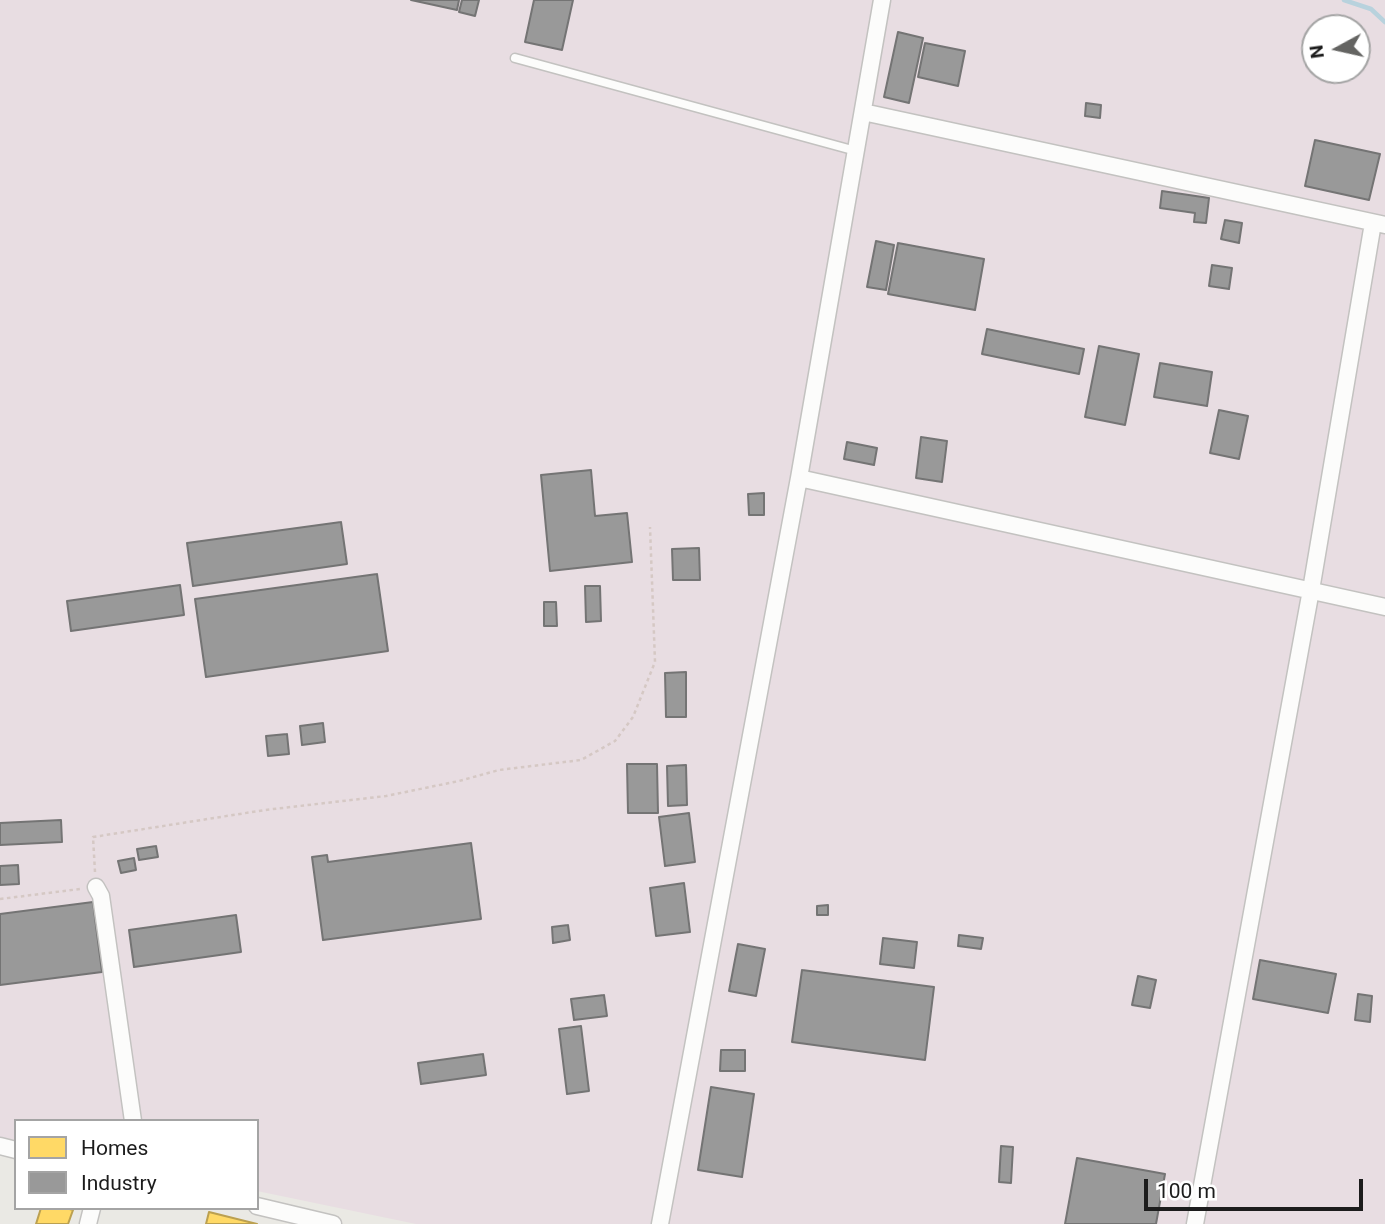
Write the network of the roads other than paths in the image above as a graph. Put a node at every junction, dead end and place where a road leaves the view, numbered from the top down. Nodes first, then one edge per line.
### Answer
1 (882, 0) edge
2 (515, 58) dead end
3 (863, 112) junction
4 (856, 151) junction
5 (1379, 224) edge
6 (799, 478) junction
7 (1311, 590) junction
8 (1385, 607) edge
9 (96, 887) road end
10 (133, 1119) edge
11 (259, 1206) edge
12 (333, 1224) edge
13 (660, 1224) edge
14 (1195, 1224) edge

1 - 3 street
2 - 4 lane
3 - 4 street
3 - 5 street
4 - 6 street
5 - 7 street
6 - 7 street
6 - 13 street
7 - 8 street
7 - 14 street
9 - 10 street
11 - 12 street

